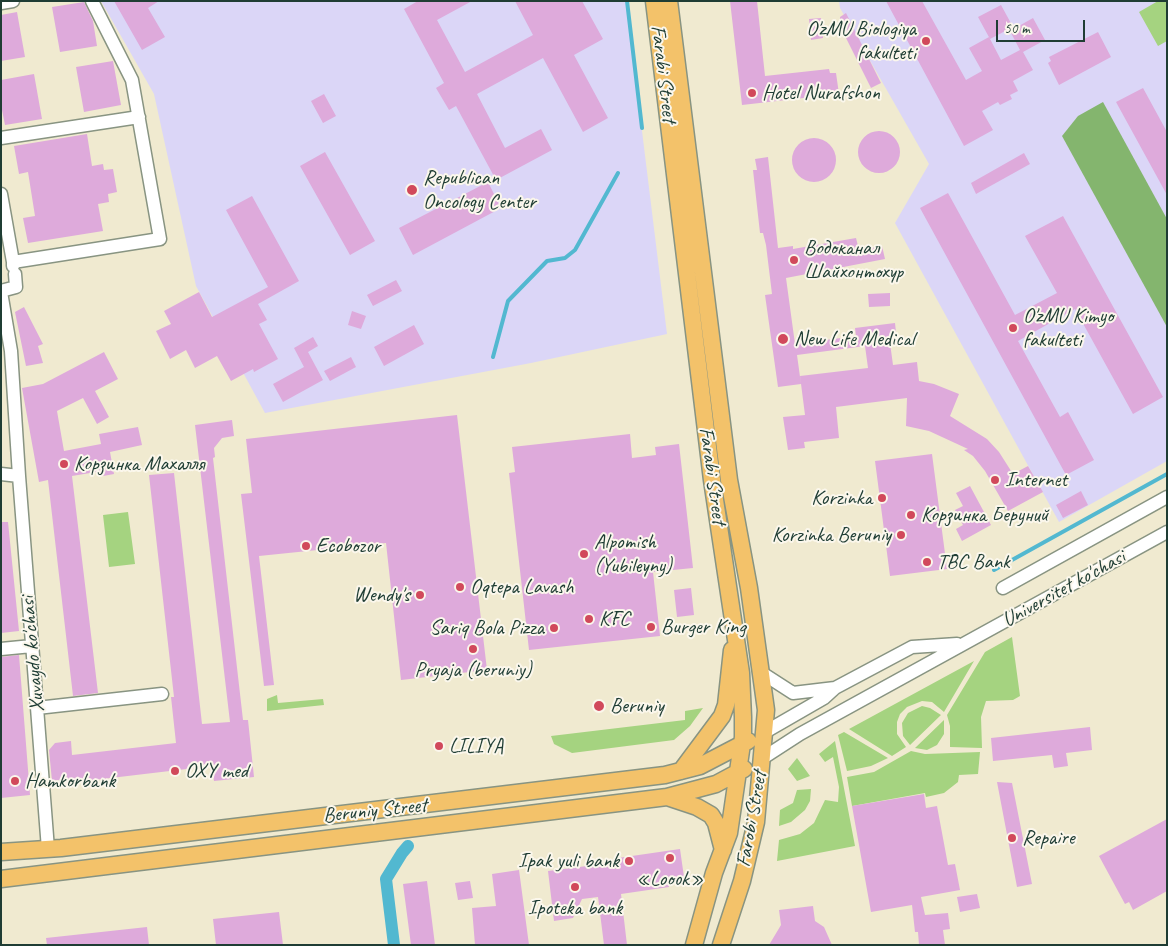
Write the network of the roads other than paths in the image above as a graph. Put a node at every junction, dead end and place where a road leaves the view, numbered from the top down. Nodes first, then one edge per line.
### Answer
1 (13, 1) edge
2 (92, 1) edge
3 (654, 1) edge
4 (669, 1) edge
5 (1, 3) edge
6 (139, 117) junction
7 (1, 138) edge
8 (1, 194) edge
9 (13, 267) junction
10 (1, 291) edge
11 (1, 474) edge
12 (19, 476) junction
13 (1167, 497) edge
14 (1167, 532) edge
15 (1003, 588) dead end
16 (735, 634) junction
17 (961, 644) junction
18 (32, 646) junction
19 (1, 649) edge
20 (762, 673) junction
21 (834, 688) junction
22 (162, 694) dead end
23 (37, 708) junction
24 (765, 732) junction
25 (742, 745) junction
26 (762, 758) junction
27 (681, 771) junction
28 (738, 773) junction
29 (668, 797) junction
30 (48, 850) junction
31 (723, 850) junction
32 (1, 852) edge
33 (84, 868) junction
34 (7, 878) edge
35 (694, 945) edge
36 (721, 945) edge

1 - 5 street
2 - 6 street
3 - 16 main road, Farabi Street
4 - 20 main road, Farabi Street
6 - 7 street
6 - 9 street
8 - 9 street
9 - 10 street
10 - 12 street, Xuvaydo ko'chasi
11 - 12 street
12 - 18 street, Xuvaydo ko'chasi
13 - 15 street, Universitet ko'chasi
14 - 17 street, Universitet ko'chasi
16 - 25 main road, Farabi Street
16 - 27 main road
17 - 21 street, Universitet ko'chasi
17 - 26 street, Universitet ko'chasi
18 - 19 street
18 - 23 street, Xuvaydo ko'chasi
20 - 21 street
20 - 24 main road, Farabi Street
21 - 24 street, Universitet ko'chasi
22 - 23 street
23 - 30 street, Xuvaydo ko'chasi
24 - 25 main road, Beruniy Street
24 - 26 main road, Farabi Street
25 - 26 main road
25 - 27 main road, Beruniy Street
25 - 28 main road, Farabi Street
26 - 28 main road, Beruniy Street
26 - 36 main road, Farobi Street
27 - 30 main road, Beruniy Street
28 - 29 main road, Beruniy Street
28 - 31 main road, Farabi Street
29 - 31 main road
29 - 33 main road, Beruniy Street
30 - 32 main road, Beruniy Street
30 - 33 main road
30 - 34 main road
31 - 35 main road, Farabi Street
33 - 34 main road, Beruniy Street

